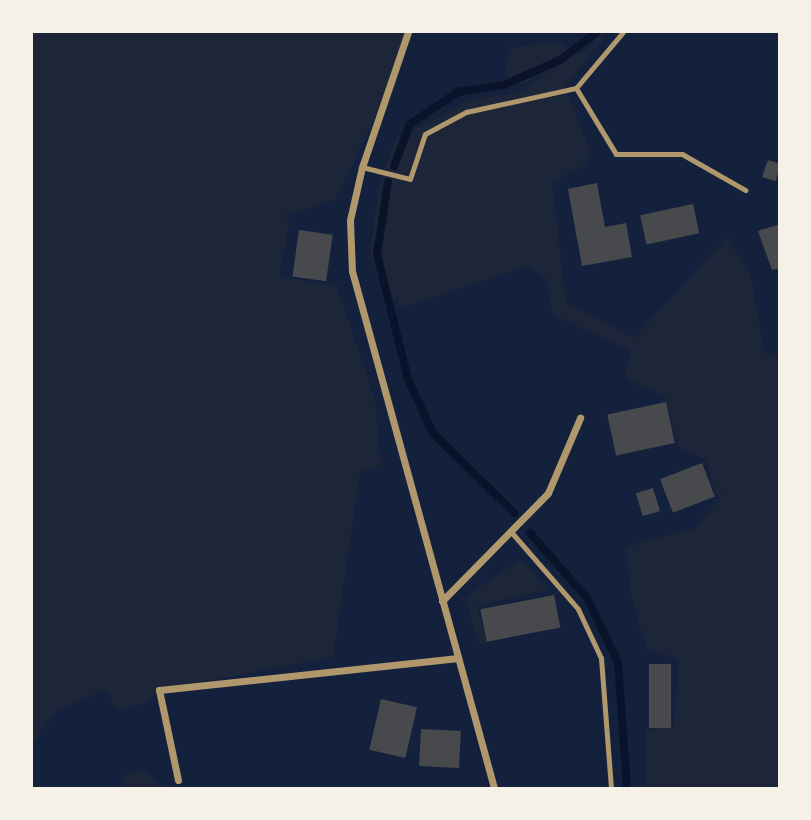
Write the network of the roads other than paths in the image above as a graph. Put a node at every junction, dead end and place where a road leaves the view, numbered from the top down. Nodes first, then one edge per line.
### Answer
1 (408, 32) edge
2 (623, 32) edge
3 (576, 88) junction
4 (362, 167) junction
5 (745, 190) dead end
6 (580, 418) dead end
7 (512, 533) junction
8 (442, 601) junction
9 (457, 658) junction
10 (178, 780) dead end
11 (494, 789) edge
12 (611, 789) edge

1 - 4 street
2 - 3 lane
3 - 4 lane
3 - 5 lane
4 - 8 street
6 - 7 street
7 - 8 street
7 - 12 lane
8 - 9 street
9 - 10 street
9 - 11 street

